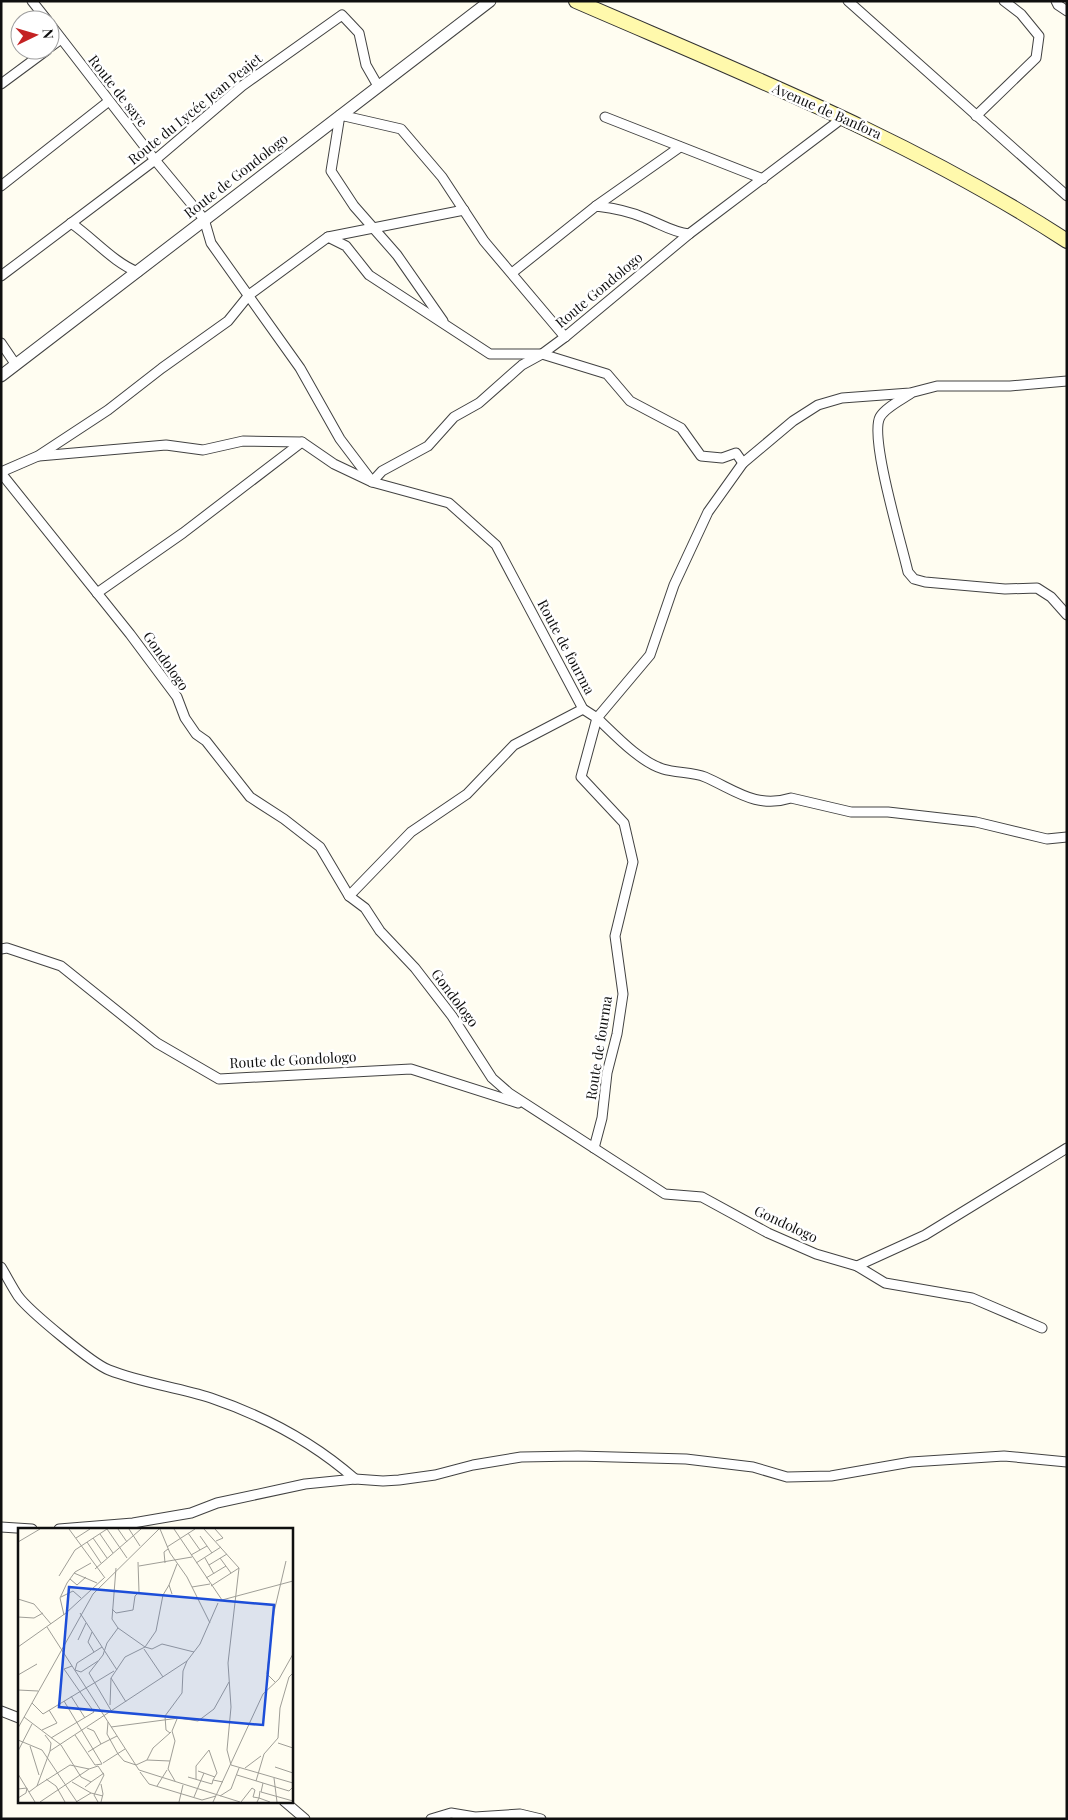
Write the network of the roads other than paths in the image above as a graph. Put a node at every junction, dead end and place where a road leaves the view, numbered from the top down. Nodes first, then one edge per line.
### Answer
1 (490, 1) edge
2 (576, 1) edge
3 (848, 1) edge
4 (1004, 1) edge
5 (1056, 1) edge
6 (1067, 11) edge
7 (61, 39) edge
8 (33, 60) edge
9 (1, 84) edge
10 (378, 86) junction
11 (110, 101) junction
12 (340, 115) junction
13 (976, 116) junction
14 (605, 117) dead end
15 (844, 117) junction
16 (680, 147) junction
17 (155, 160) junction
18 (763, 179) junction
19 (1, 186) edge
20 (1067, 196) edge
21 (596, 206) junction
22 (464, 210) junction
23 (204, 219) junction
24 (71, 222) junction
25 (372, 227) junction
26 (689, 234) junction
27 (328, 237) junction
28 (1067, 241) edge
29 (138, 272) junction
30 (512, 273) junction
31 (1, 276) edge
32 (249, 295) junction
33 (446, 325) junction
34 (565, 337) junction
35 (1, 343) edge
36 (542, 354) junction
37 (16, 365) junction
38 (1, 376) edge
39 (1067, 381) edge
40 (910, 394) junction
41 (302, 442) junction
42 (38, 456) junction
43 (743, 463) junction
44 (1, 473) edge
45 (372, 482) junction
46 (97, 593) junction
47 (1067, 615) edge
48 (583, 709) junction
49 (597, 718) junction
50 (1067, 837) edge
51 (349, 896) junction
52 (1, 949) edge
53 (529, 1107) junction
54 (594, 1148) junction
55 (1067, 1148) edge
56 (857, 1266) junction
57 (1, 1267) edge
58 (1042, 1328) dead end
59 (1067, 1462) edge
60 (355, 1479) junction
61 (1, 1527) edge
62 (18, 1528) edge
63 (71, 1528) edge
64 (1, 1711) edge
65 (18, 1718) edge
66 (285, 1802) edge
67 (305, 1819) edge
68 (431, 1819) edge
69 (541, 1819) edge

1 - 10 street, Route de Gondologo
2 - 15 main road, Avenue de Banfora
3 - 13 street
4 - 13 street
5 - 6 street
7 - 11 street, Route de saye
8 - 9 street
10 - 12 street, Route de Gondologo
10 - 17 street, Route du Lycée Jean Peajet
11 - 17 street, Route de saye
11 - 19 street
12 - 22 street
12 - 23 street, Route de Gondologo
12 - 25 street
13 - 20 street
14 - 16 street
15 - 18 street, Route Gondologo
15 - 28 main road, Avenue de Banfora
16 - 18 street
16 - 21 street
17 - 23 street, Route de saye
17 - 24 street, Route du Lycée Jean Peajet
18 - 26 street, Route Gondologo
21 - 26 street
21 - 30 street
22 - 25 street
22 - 30 street
23 - 29 street, Route de Gondologo
23 - 32 street
24 - 29 street
24 - 31 street, Route du Lycée Jean Peajet
25 - 27 street
25 - 33 street
26 - 34 street, Route Gondologo
27 - 32 street
27 - 33 street
29 - 37 street, Route de Gondologo
30 - 34 street
32 - 42 street
32 - 45 street
33 - 36 street
34 - 36 street, Route Gondologo
35 - 37 street
36 - 43 street
36 - 45 street, Route Gondologo
37 - 38 street, Route de Gondologo
39 - 40 street
40 - 43 street
40 - 47 street
41 - 42 street
41 - 45 street, Route de fourma
41 - 46 street
42 - 44 street
43 - 49 street
44 - 46 street, Gondologo
45 - 48 street, Route de fourma
46 - 51 street, Gondologo
48 - 49 street, Route de fourma
48 - 51 street
49 - 50 street
49 - 54 street, Route de fourma
51 - 53 street, Gondologo
52 - 53 street, Route de Gondologo
53 - 54 street, Gondologo
54 - 56 street, Gondologo
55 - 56 street
56 - 58 street, Gondologo
57 - 60 street
59 - 60 street
60 - 63 street
61 - 62 street
64 - 65 street
66 - 67 street
68 - 69 street

